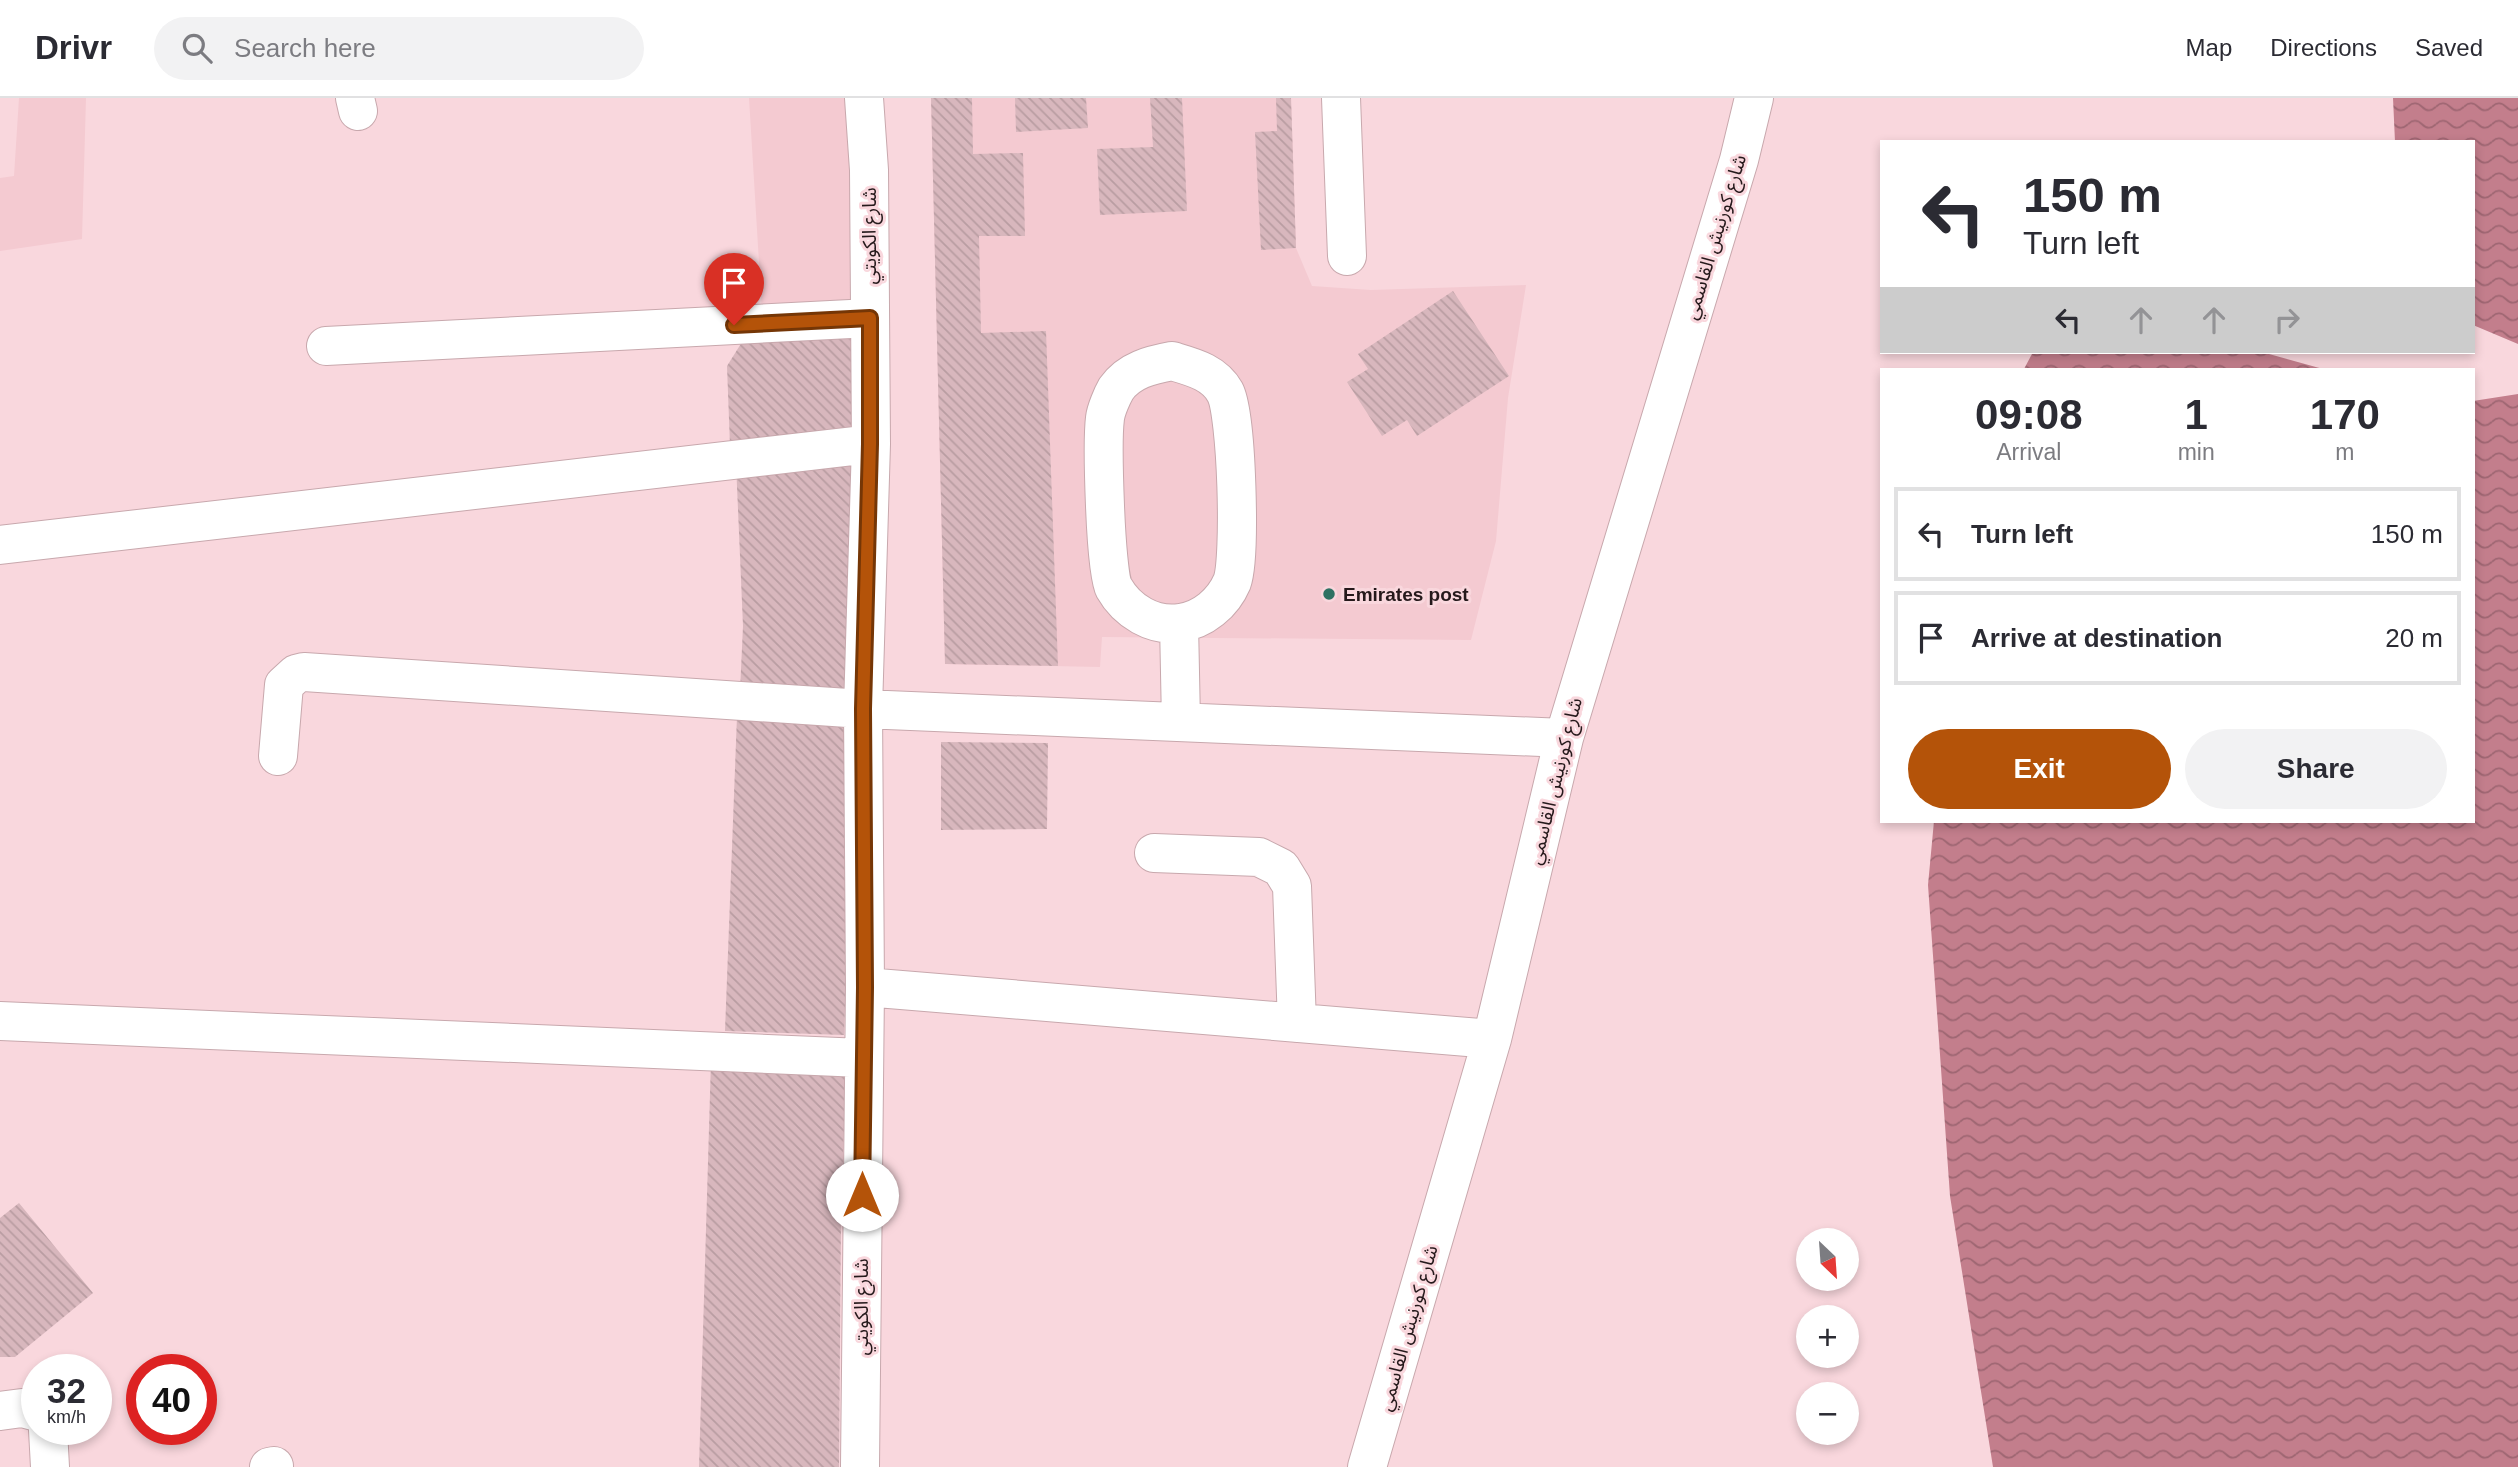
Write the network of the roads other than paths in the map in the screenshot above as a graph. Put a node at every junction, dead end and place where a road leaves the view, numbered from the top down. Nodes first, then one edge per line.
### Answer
1 (864, 98) edge
2 (1341, 98) edge
3 (1754, 98) edge
4 (1347, 256) dead end
5 (870, 318) junction
6 (326, 345) dead end
7 (870, 444) junction
8 (0, 545) edge
9 (1179, 623) junction
10 (863, 709) junction
11 (1181, 722) junction
12 (1564, 738) junction
13 (278, 756) dead end
14 (1154, 853) dead end
15 (865, 987) junction
16 (0, 1021) edge
17 (1297, 1023) junction
18 (1492, 1039) junction
19 (862, 1058) junction
20 (21, 1408) edge
21 (0, 1411) edge
22 (49, 1445) edge
23 (50, 1467) edge
24 (860, 1467) edge
25 (1367, 1467) edge

1 - 5 street, شارع الكويتي
2 - 4 street
3 - 12 street, شارع كورنيش القاسمي
5 - 6 street
5 - 7 street, شارع الكويتي
7 - 8 street
7 - 10 street, شارع الكويتي
9 - 9 street
9 - 11 street
10 - 11 street
10 - 13 street
10 - 15 street, شارع الكويتي
11 - 12 street
12 - 18 street, شارع كورنيش القاسمي
14 - 17 street
15 - 17 street
15 - 19 street, شارع الكويتي
16 - 19 street
17 - 18 street
18 - 25 street, شارع كورنيش القاسمي
19 - 24 street, شارع الكويتي
20 - 21 street
22 - 23 street

